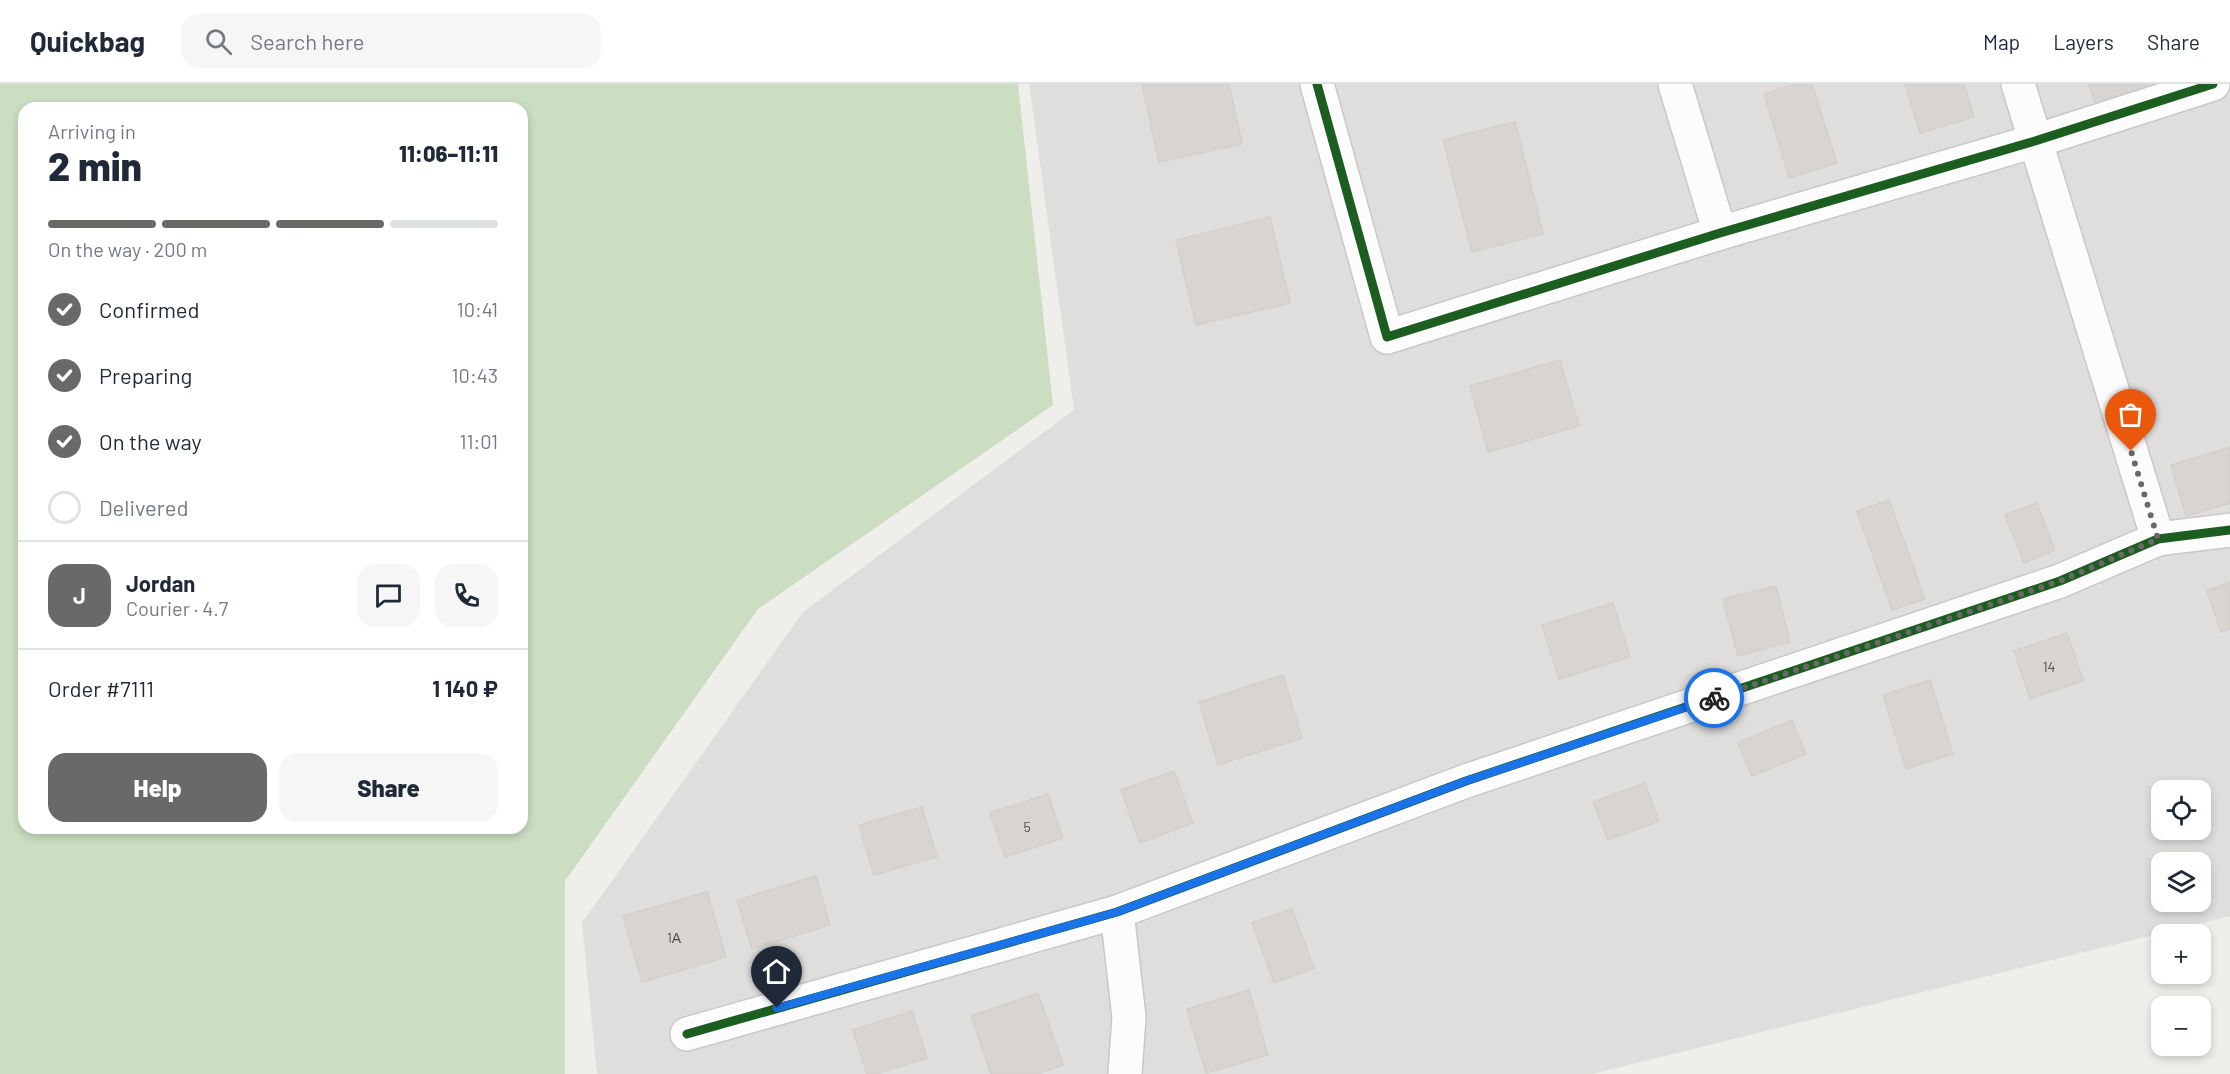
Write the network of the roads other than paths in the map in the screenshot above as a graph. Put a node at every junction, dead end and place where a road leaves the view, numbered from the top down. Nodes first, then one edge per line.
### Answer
1 (1317, 84) edge
2 (1675, 84) edge
3 (2018, 84) edge
4 (2213, 84) edge
5 (2035, 141) junction
6 (1720, 233) junction
7 (2230, 530) edge
8 (2158, 539) junction
9 (1117, 912) junction
10 (687, 1034) dead end
11 (1125, 1074) edge

1 - 6 street
2 - 6 street
3 - 5 street
4 - 5 street
5 - 6 street
5 - 8 street
7 - 8 street
8 - 9 street
9 - 10 street
9 - 11 street

